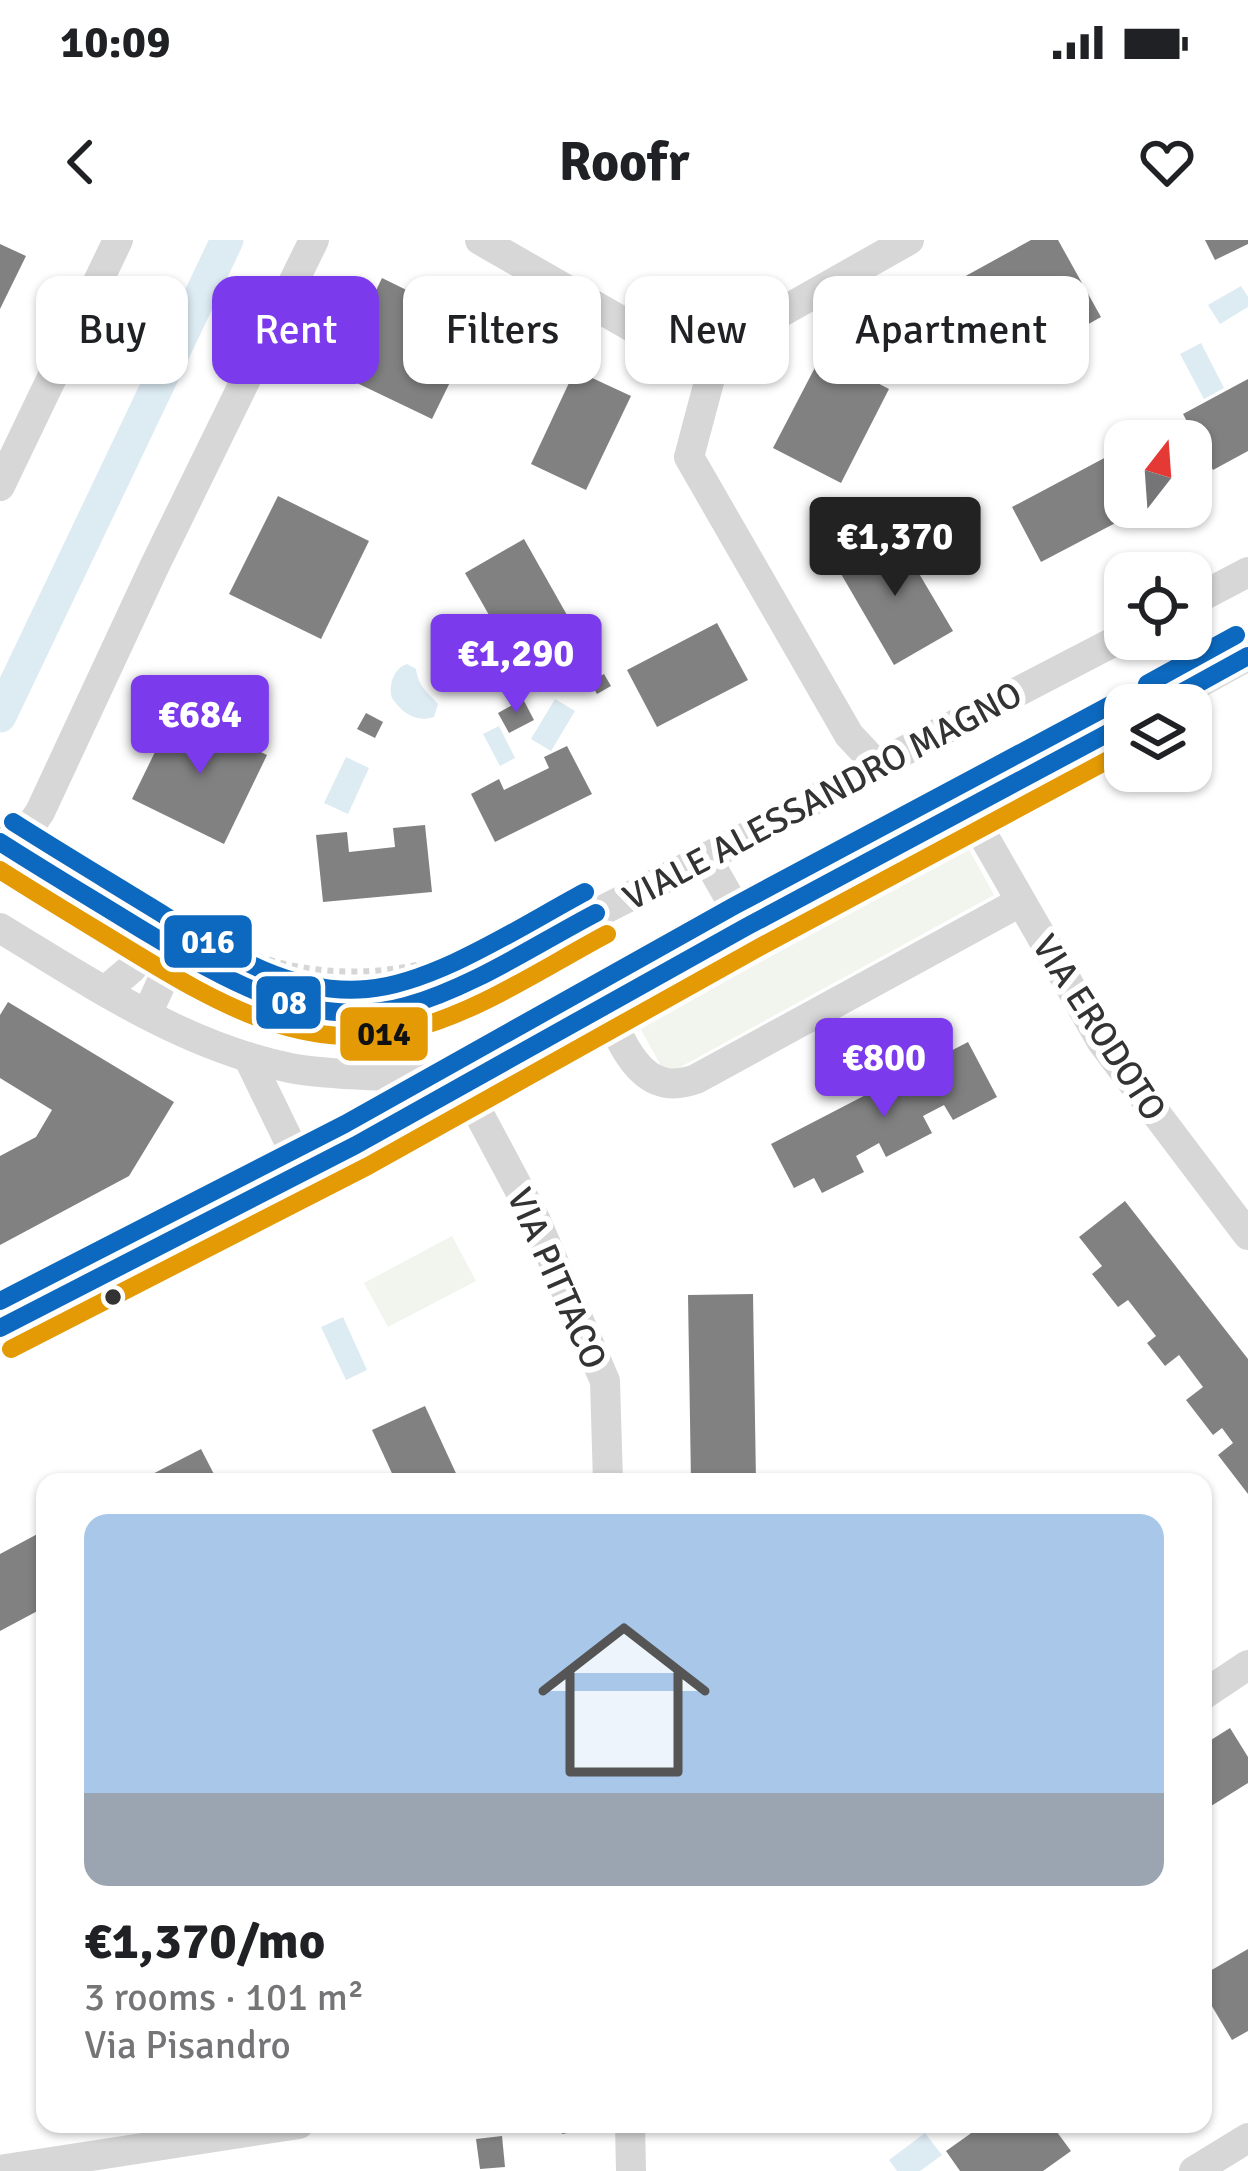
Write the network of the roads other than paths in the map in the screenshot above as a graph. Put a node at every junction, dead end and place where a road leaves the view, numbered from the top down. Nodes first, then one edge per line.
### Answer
1 (118, 240) edge
2 (314, 240) edge
3 (480, 240) edge
4 (909, 240) edge
5 (789, 308) edge
6 (625, 323) edge
7 (708, 384) edge
8 (0, 486) edge
9 (1248, 572) edge
10 (1212, 591) edge
11 (1104, 647) edge
12 (1248, 656) edge
13 (1197, 684) edge
14 (1104, 735) edge
15 (877, 765) junction
16 (968, 809) junction
17 (7, 846) edge
18 (706, 857) junction
19 (1020, 902) junction
20 (746, 927) junction
21 (0, 928) edge
22 (148, 934) junction
23 (176, 951) junction
24 (105, 991) junction
25 (604, 1007) junction
26 (147, 1014) junction
27 (248, 1058) junction
28 (464, 1086) junction
29 (304, 1172) junction
30 (1248, 1235) edge
31 (0, 1328) edge
32 (608, 1473) edge
33 (1248, 1665) edge
34 (1212, 1688) edge
35 (240, 2133) edge
36 (630, 2133) edge
37 (1248, 2138) edge
38 (0, 2170) edge
39 (632, 2171) edge
40 (1194, 2171) edge

1 - 8 street
2 - 17 street
3 - 6 street
4 - 5 street
7 - 15 street
9 - 10 street
11 - 15 street, VIALE ALESSANDRO MAGNO
12 - 13 street
14 - 16 street
15 - 18 street, VIALE ALESSANDRO MAGNO
16 - 19 street, VIA ERODOTO
16 - 20 street
17 - 22 street, VIALE ALESSANDRO MAGNO
18 - 20 street
18 - 23 street, VIALE ALESSANDRO MAGNO
19 - 25 street
19 - 30 street, VIA ERODOTO
20 - 25 street
21 - 24 street
22 - 23 street, VIALE ALESSANDRO MAGNO
22 - 24 street
23 - 26 street
24 - 26 street
25 - 28 street
26 - 27 street
27 - 28 street
27 - 29 street
28 - 29 street
28 - 32 street, VIA PITTACO
29 - 31 street
33 - 34 street
35 - 38 street
36 - 39 street
37 - 40 street

